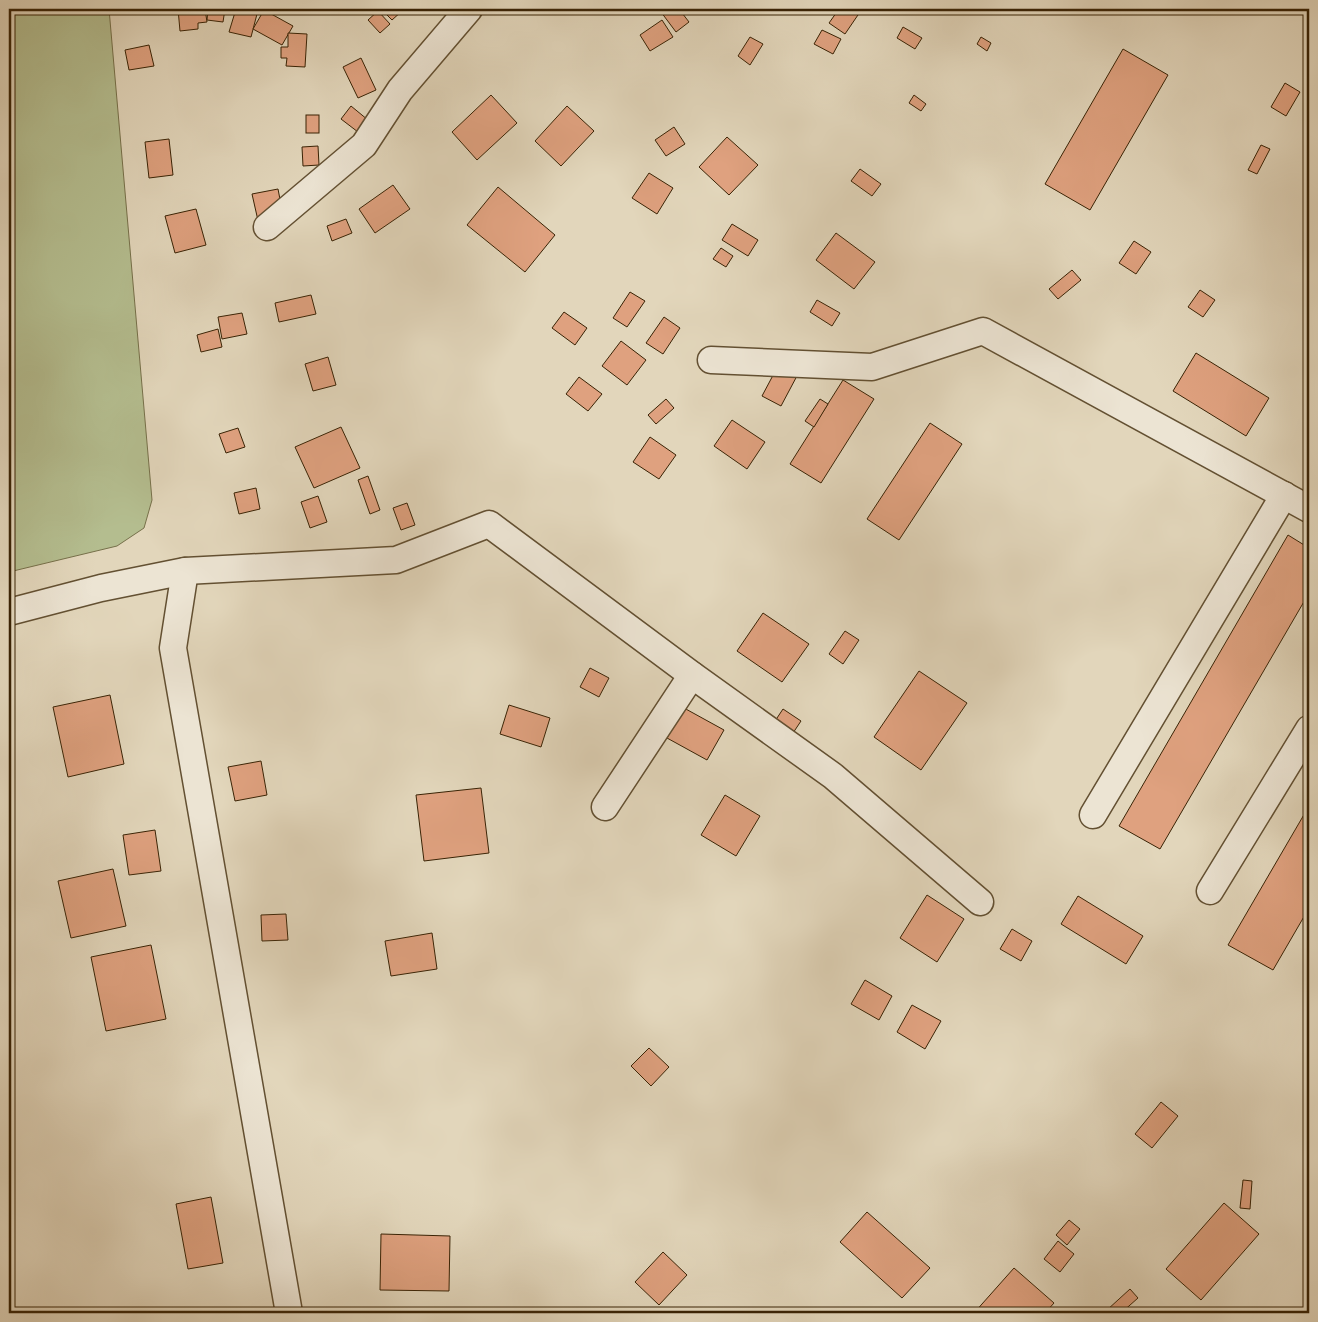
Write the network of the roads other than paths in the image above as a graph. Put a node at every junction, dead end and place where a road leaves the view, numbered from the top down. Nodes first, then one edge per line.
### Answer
1 (469, 9) edge
2 (268, 227) dead end
3 (712, 360) dead end
4 (1284, 495) junction
5 (1309, 509) edge
6 (184, 571) junction
7 (9, 612) edge
8 (692, 675) junction
9 (1309, 729) edge
10 (605, 807) dead end
11 (1093, 814) dead end
12 (1210, 891) dead end
13 (980, 902) dead end
14 (290, 1313) edge

1 - 2 street
3 - 4 street
4 - 5 street
4 - 11 street
6 - 7 street
6 - 8 street
6 - 14 street
8 - 10 street
8 - 13 street
9 - 12 street

